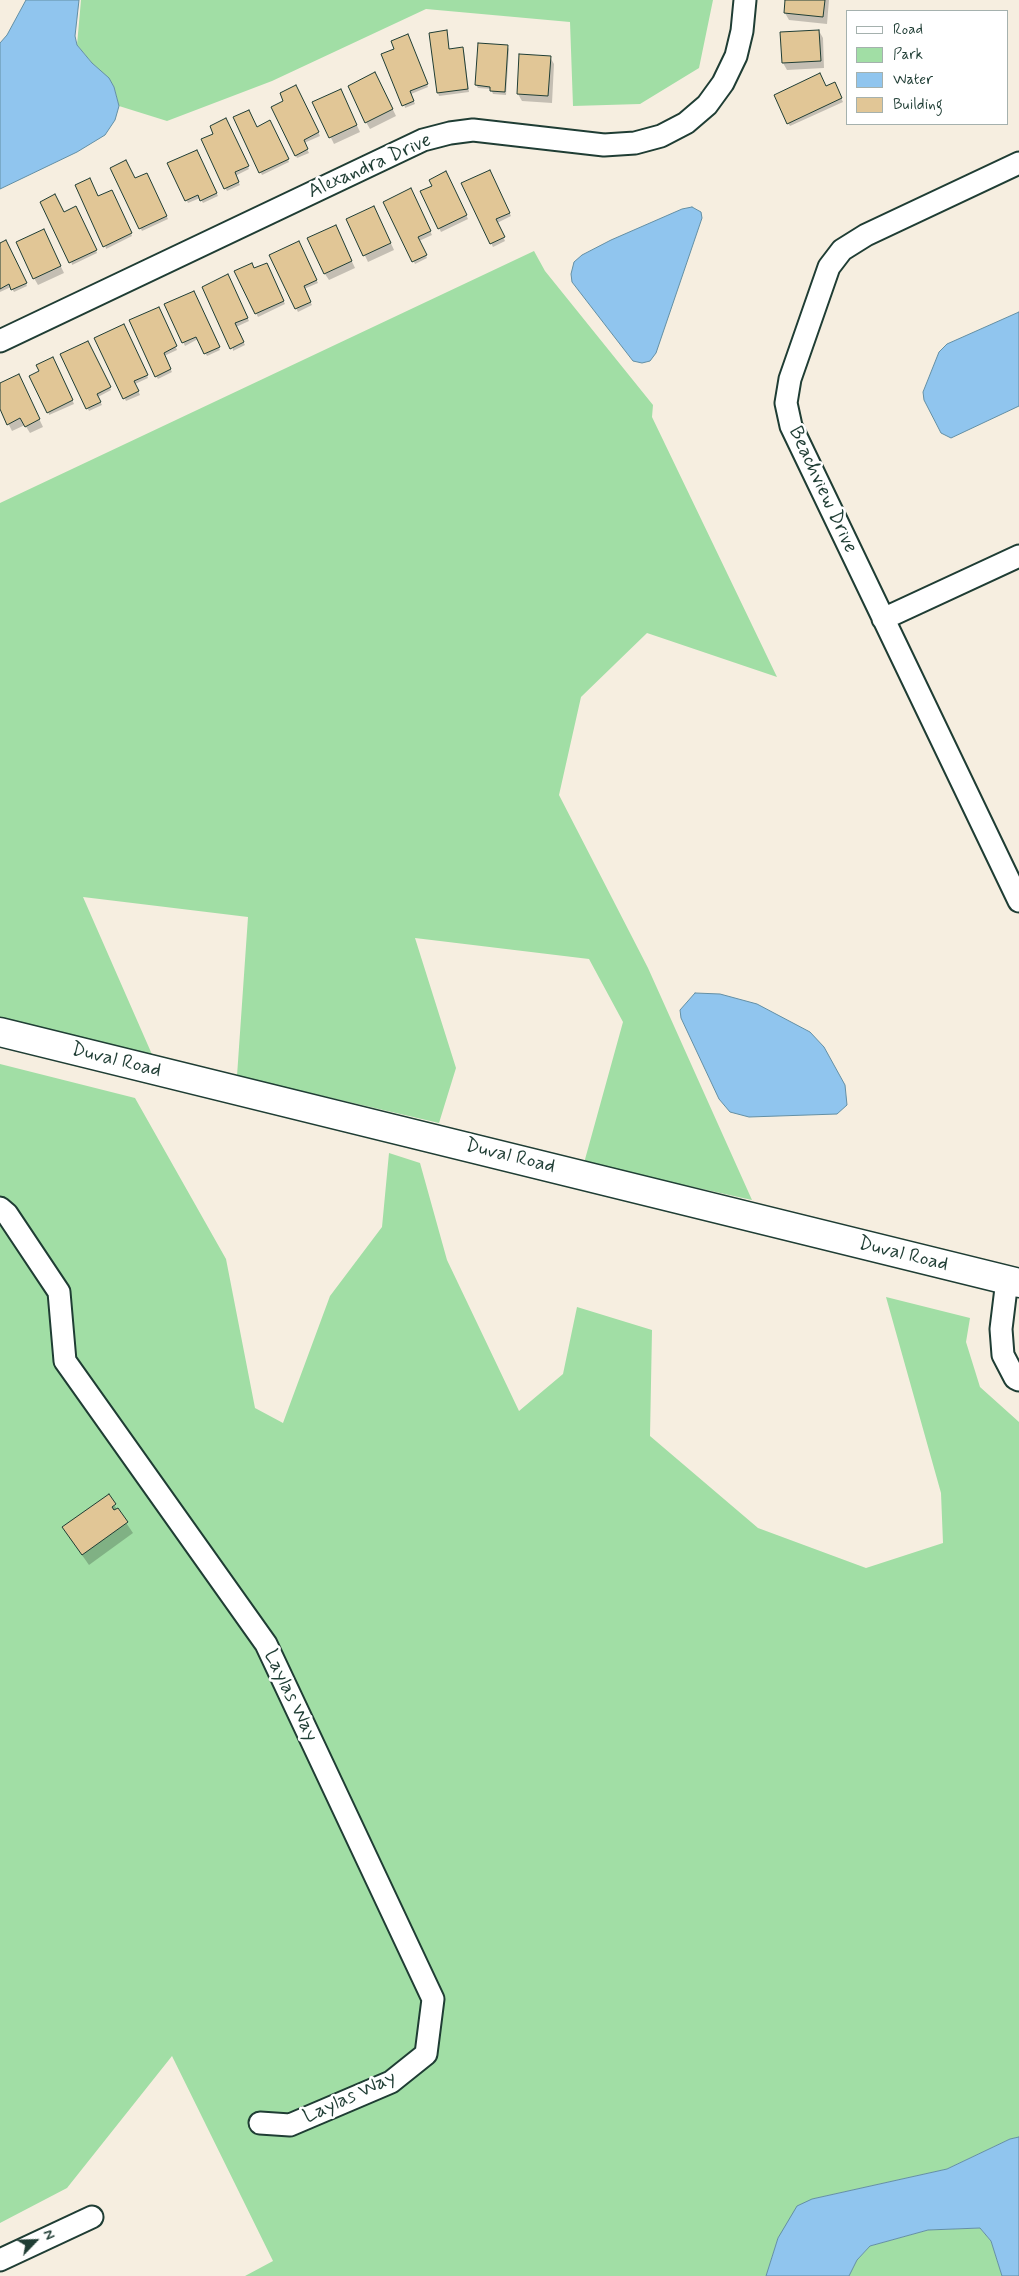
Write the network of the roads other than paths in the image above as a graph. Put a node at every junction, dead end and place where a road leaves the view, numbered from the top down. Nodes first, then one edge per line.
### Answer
1 (745, 0) edge
2 (1019, 163) edge
3 (0, 341) edge
4 (1019, 556) edge
5 (883, 619) junction
6 (1019, 901) edge
7 (0, 1032) edge
8 (0, 1208) edge
9 (1013, 1282) edge
10 (1019, 1380) edge
11 (260, 2123) dead end
12 (92, 2218) dead end
13 (0, 2260) edge

1 - 3 street, Alexandra Drive
2 - 5 street, Beachview Drive
4 - 5 street
5 - 6 street, Beachview Drive
7 - 9 main road, Duval Road
8 - 11 street, Laylas Way
9 - 10 street
12 - 13 street

